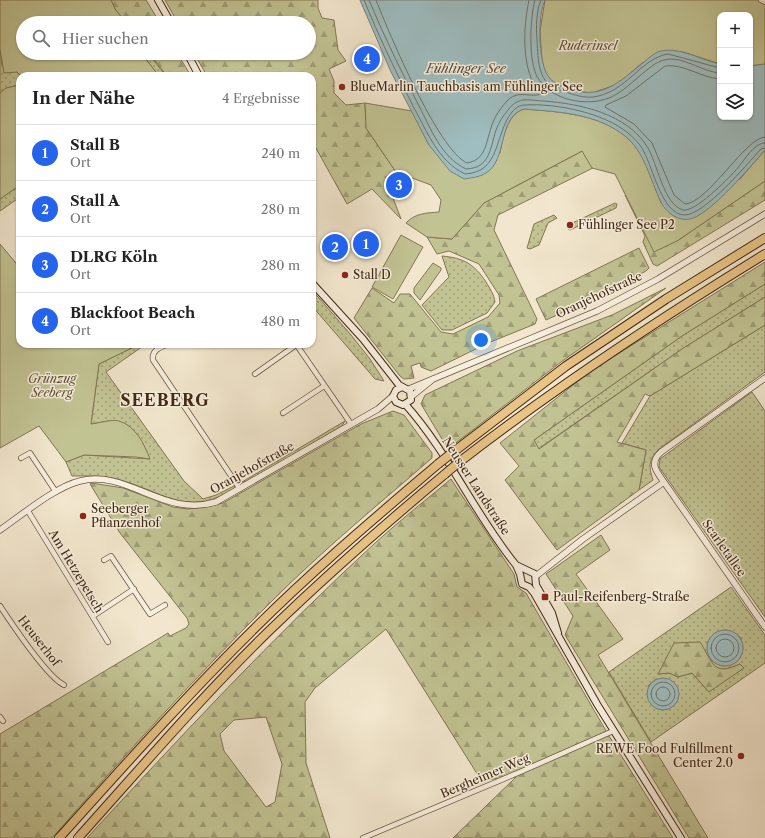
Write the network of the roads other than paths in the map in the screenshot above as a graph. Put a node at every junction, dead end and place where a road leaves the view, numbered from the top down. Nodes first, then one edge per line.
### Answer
1 (158, 0) edge
2 (761, 0) edge
3 (765, 2) edge
4 (167, 16) edge
5 (190, 60) edge
6 (197, 72) edge
7 (765, 214) edge
8 (765, 238) edge
9 (765, 254) edge
10 (316, 287) edge
11 (160, 348) edge
12 (291, 348) edge
13 (299, 348) edge
14 (386, 371) junction
15 (255, 374) dead end
16 (765, 378) edge
17 (433, 379) junction
18 (324, 386) junction
19 (402, 387) junction
20 (409, 389) junction
21 (394, 394) junction
22 (411, 398) junction
23 (396, 402) junction
24 (405, 404) junction
25 (378, 409) junction
26 (283, 413) dead end
27 (418, 418) junction
28 (351, 424) junction
29 (21, 458) dead end
30 (664, 482) junction
31 (240, 489) junction
32 (56, 492) junction
33 (28, 511) junction
34 (0, 530) edge
35 (104, 560) dead end
36 (523, 573) junction
37 (535, 574) junction
38 (536, 583) junction
39 (529, 587) junction
40 (134, 589) junction
41 (165, 605) dead end
42 (0, 606) edge
43 (92, 616) junction
44 (765, 627) edge
45 (560, 641) junction
46 (108, 642) dead end
47 (64, 685) dead end
48 (614, 731) junction
49 (59, 838) edge
50 (78, 838) edge
51 (363, 838) edge
52 (681, 838) edge

1 - 4 main road
2 - 3 street
5 - 6 main road
7 - 17 street, Oranjehofstraße
8 - 49 highway, bridge
9 - 50 highway, bridge
10 - 14 main road
11 - 31 street
12 - 15 street
13 - 18 street
14 - 19 main road
14 - 21 main road
16 - 30 street, Scarletallee
17 - 20 street, Oranjehofstraße
17 - 22 street, Oranjehofstraße
18 - 26 street
18 - 28 street
19 - 20 main road
19 - 21 main road
20 - 22 main road
21 - 23 main road
21 - 25 street, Oranjehofstraße
22 - 24 main road
22 - 27 main road, Neusser Landstraße
23 - 24 main road
23 - 25 street, Oranjehofstraße
24 - 27 main road, Neusser Landstraße
25 - 28 street, Oranjehofstraße
27 - 36 main road, Neusser Landstraße
28 - 31 street, Oranjehofstraße
29 - 32 street
30 - 37 street
30 - 44 street, Scarletallee
31 - 32 street, Oranjehofstraße
32 - 33 street, Oranjehofstraße
33 - 34 street, Oranjehofstraße
33 - 43 street, Am Hetzepetsch
35 - 40 street
36 - 37 main road
36 - 39 main road, Neusser Landstraße
37 - 38 main road, Neusser Landstraße
38 - 39 main road
38 - 45 main road, Neusser Landstraße
39 - 45 main road, Neusser Landstraße
40 - 41 street
40 - 43 street
42 - 47 street, Heuserhof
43 - 46 street, Am Hetzepetsch
45 - 48 main road, Neusser Landstraße
48 - 51 street, Bergheimer Weg
48 - 52 main road, Neusser Landstraße

